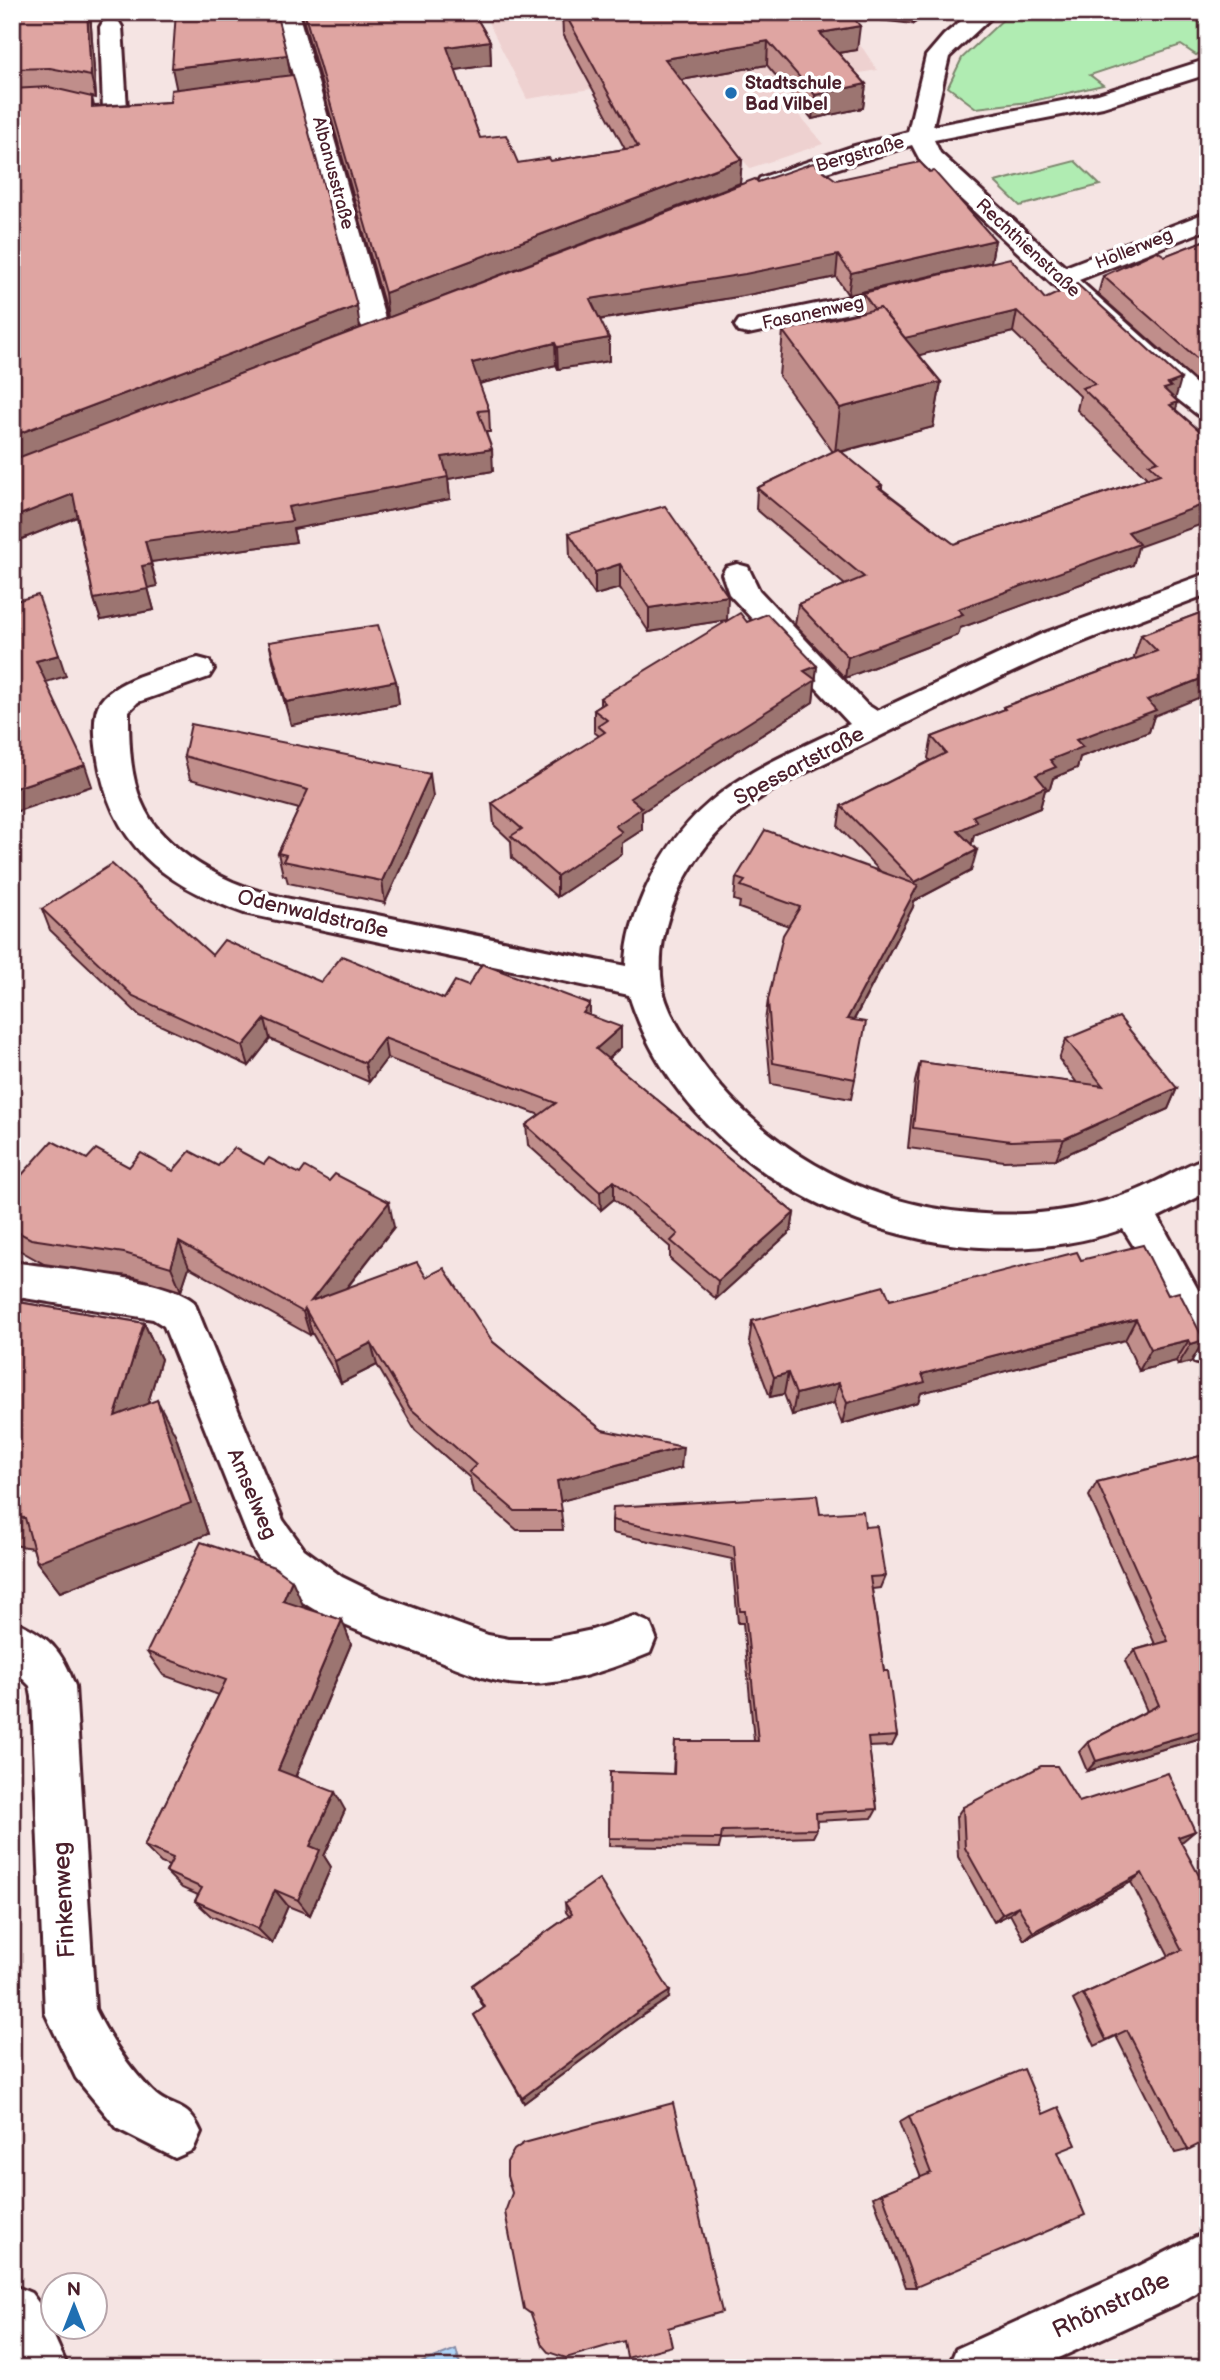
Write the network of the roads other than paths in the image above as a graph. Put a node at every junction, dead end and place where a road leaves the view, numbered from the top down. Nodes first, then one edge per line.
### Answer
1 (287, 12) edge
2 (986, 12) edge
3 (111, 27) dead end
4 (1208, 65) edge
5 (142, 107) edge
6 (919, 136) junction
7 (746, 192) edge
8 (1208, 220) edge
9 (1009, 269) edge
10 (1051, 269) junction
11 (935, 287) edge
12 (406, 322) edge
13 (748, 327) dead end
14 (380, 332) junction
15 (355, 341) edge
16 (1208, 409) edge
17 (737, 575) dead end
18 (1208, 583) edge
19 (198, 669) dead end
20 (875, 725) junction
21 (644, 984) junction
22 (1208, 1173) edge
23 (1131, 1209) junction
24 (12, 1279) edge
25 (1208, 1349) edge
26 (634, 1638) dead end
27 (12, 1642) edge
28 (175, 2132) dead end
29 (1208, 2257) edge
30 (12, 2312) edge
31 (41, 2368) edge
32 (975, 2368) edge

1 - 14 street, Albanusstraße
2 - 6 street
3 - 5 street
4 - 6 street, Bergstraße
6 - 7 street, Bergstraße
6 - 10 street, Rechthienstraße
8 - 10 street, Hollerweg
9 - 10 street
10 - 16 street, Rechthienstraße
11 - 13 street, Fasanenweg
12 - 14 street
14 - 15 street
17 - 20 street, Spessartstraße
18 - 20 street, Spessartstraße
19 - 21 street, Odenwaldstraße
20 - 21 street, Spessartstraße
21 - 23 street, Spessartstraße
22 - 23 street, Spessartstraße
23 - 25 street
24 - 26 street, Amselweg
27 - 28 street, Finkenweg
29 - 32 street, Rhönstraße
30 - 31 street

